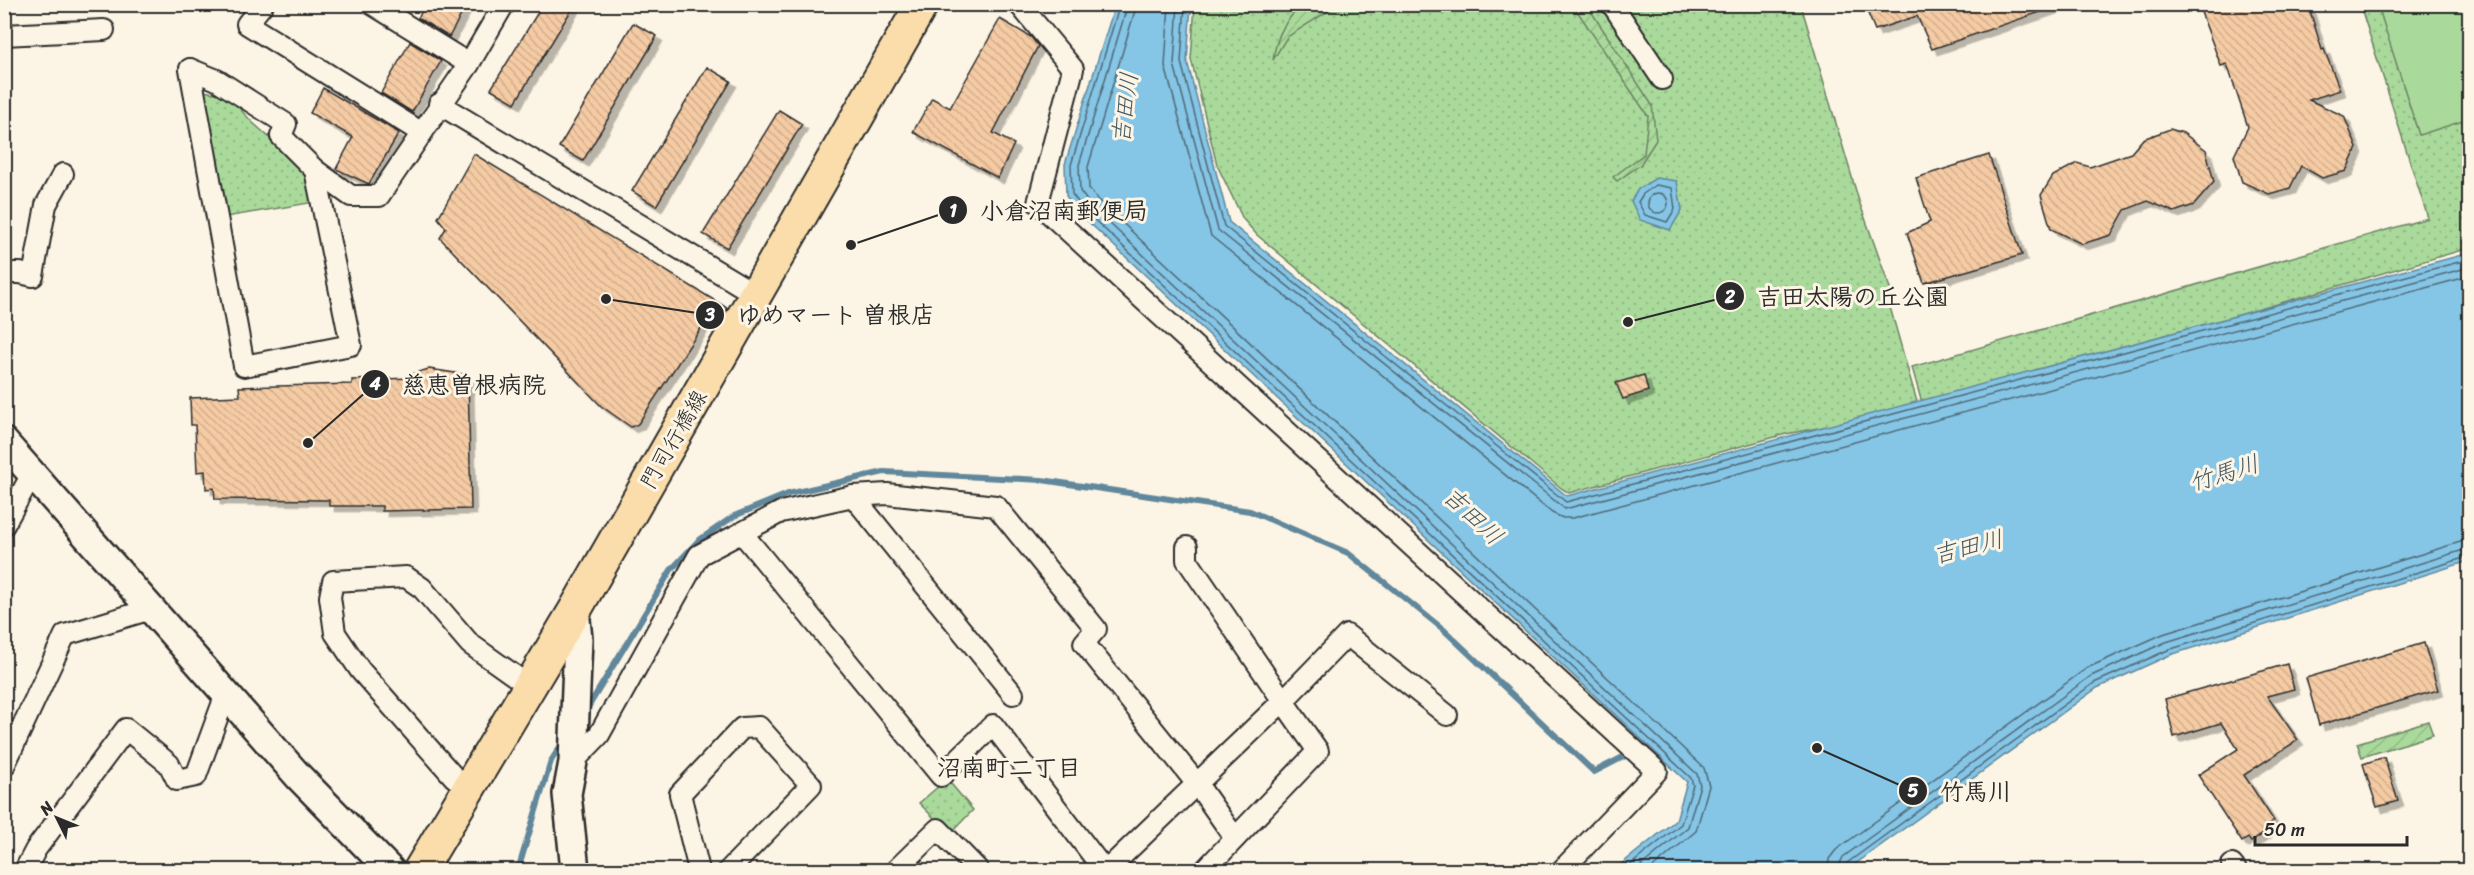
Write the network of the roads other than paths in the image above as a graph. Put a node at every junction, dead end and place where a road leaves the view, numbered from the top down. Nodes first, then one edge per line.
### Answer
1 (262, 4) edge
2 (372, 4) edge
3 (504, 4) edge
4 (922, 4) edge
5 (1019, 4) edge
6 (1612, 4) edge
7 (104, 30) dead end
8 (4, 35) edge
9 (468, 63) junction
10 (1662, 79) dead end
11 (439, 104) junction
12 (422, 133) junction
13 (315, 170) junction
14 (63, 174) dead end
15 (4, 273) edge
16 (755, 294) junction
17 (4, 442) edge
18 (32, 474) junction
19 (853, 496) junction
20 (4, 525) edge
21 (742, 533) junction
22 (1187, 547) dead end
23 (151, 609) junction
24 (574, 610) junction
25 (529, 686) junction
26 (226, 694) junction
27 (1013, 694) dead end
28 (1283, 701) junction
29 (1447, 715) dead end
30 (573, 757) junction
31 (4, 766) edge
32 (1197, 784) junction
33 (469, 788) junction
34 (1235, 838) junction
35 (25, 870) edge
36 (390, 870) edge
37 (420, 870) edge
38 (575, 870) edge
39 (699, 870) edge
40 (729, 870) edge
41 (896, 870) edge
42 (978, 870) edge
43 (1106, 870) edge
44 (1205, 870) edge
45 (1562, 870) edge

1 - 12 street
2 - 9 street
3 - 9 street
4 - 16 main road, 門司行橋線
5 - 45 street
6 - 10 street
7 - 8 street
9 - 11 street
11 - 12 street
11 - 16 street
12 - 13 street
13 - 13 street
14 - 15 street
16 - 24 main road, 門司行橋線
17 - 18 street
18 - 20 street
18 - 23 street
19 - 21 street
19 - 27 street
19 - 32 street
21 - 30 street
21 - 43 street
22 - 28 street
23 - 26 street
23 - 31 street
24 - 25 main road, 門司行橋線
24 - 30 street
25 - 33 main road, 門司行橋線
25 - 33 street
26 - 35 street
26 - 36 street
28 - 29 street
28 - 32 street
28 - 34 street
30 - 38 street
32 - 34 street
32 - 43 street
33 - 37 main road, 門司行橋線
34 - 44 street
39 - 40 street
41 - 42 street

